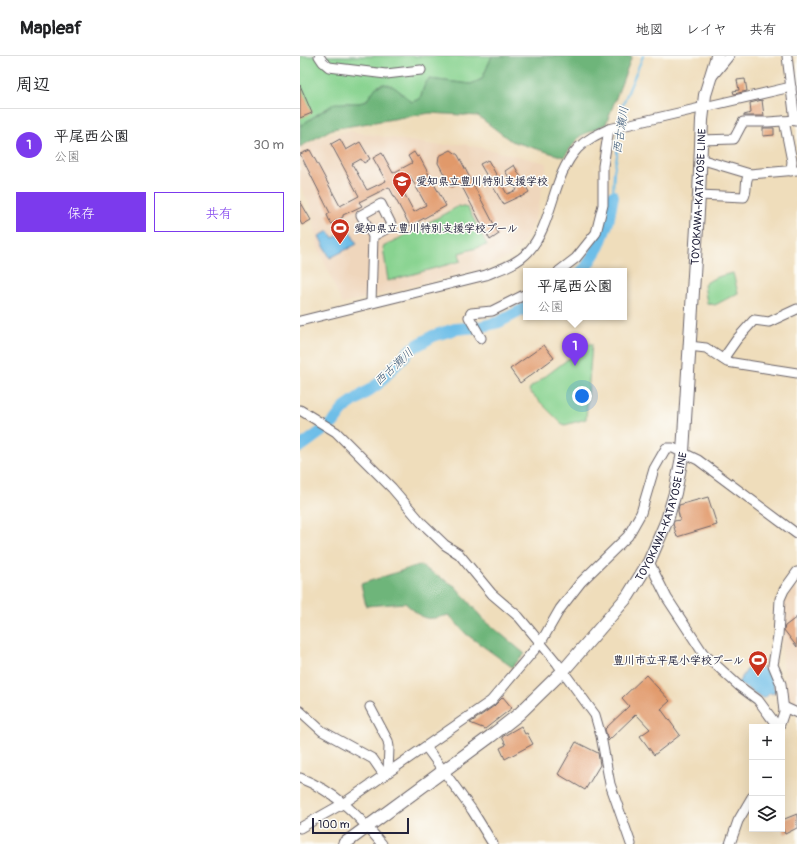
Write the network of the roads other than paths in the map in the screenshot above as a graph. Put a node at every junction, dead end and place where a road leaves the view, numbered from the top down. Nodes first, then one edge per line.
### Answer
1 (319, 56) edge
2 (717, 56) edge
3 (729, 56) edge
4 (786, 56) edge
5 (422, 70) dead end
6 (709, 80) junction
7 (793, 82) edge
8 (704, 107) junction
9 (796, 120) edge
10 (784, 121) junction
11 (612, 128) junction
12 (701, 140) junction
13 (700, 159) junction
14 (794, 171) edge
15 (750, 174) junction
16 (699, 194) junction
17 (373, 236) dead end
18 (563, 268) edge
19 (523, 296) edge
20 (372, 302) junction
21 (797, 309) edge
22 (300, 321) edge
23 (481, 338) dead end
24 (689, 346) junction
25 (723, 359) junction
26 (797, 373) edge
27 (300, 410) edge
28 (683, 452) junction
29 (797, 534) edge
30 (649, 562) junction
31 (797, 572) edge
32 (541, 642) junction
33 (563, 671) junction
34 (370, 706) dead end
35 (784, 707) junction
36 (300, 711) edge
37 (797, 713) edge
38 (300, 719) edge
39 (776, 724) edge
40 (779, 724) edge
41 (322, 731) junction
42 (426, 747) junction
43 (444, 771) junction
44 (386, 774) junction
45 (300, 778) edge
46 (344, 802) junction
47 (749, 802) edge
48 (300, 828) edge
49 (368, 828) junction
50 (344, 844) edge
51 (382, 844) edge
52 (492, 844) edge
53 (631, 844) edge
54 (730, 844) edge

1 - 5 street
2 - 6 main road, TOYOKAWA-KATAYOSE LINE
3 - 6 street
4 - 7 street
6 - 8 main road, TOYOKAWA-KATAYOSE LINE
7 - 8 street
7 - 9 street
8 - 11 street
8 - 12 main road, TOYOKAWA-KATAYOSE LINE
9 - 10 street
10 - 12 street
10 - 14 street
11 - 18 street
11 - 20 street
12 - 13 main road, TOYOKAWA-KATAYOSE LINE
13 - 15 street
13 - 16 main road, TOYOKAWA-KATAYOSE LINE
14 - 15 street
15 - 16 street
16 - 24 main road, TOYOKAWA-KATAYOSE LINE
17 - 20 street
19 - 23 street
20 - 22 street
21 - 25 street
24 - 25 street
24 - 28 main road, TOYOKAWA-KATAYOSE LINE
25 - 26 street
27 - 32 street
28 - 29 street
28 - 30 main road, TOYOKAWA-KATAYOSE LINE
28 - 32 street
30 - 33 main road, TOYOKAWA-KATAYOSE LINE
30 - 39 street
31 - 35 street
32 - 33 street
32 - 42 street
33 - 43 main road, TOYOKAWA-KATAYOSE LINE
33 - 53 street
34 - 44 street
35 - 37 street
35 - 40 street
36 - 41 street
38 - 41 street
41 - 44 street
42 - 43 street
42 - 44 street
43 - 49 main road, TOYOKAWA-KATAYOSE LINE
43 - 52 street
44 - 46 street
45 - 46 street
46 - 48 street
46 - 49 street
47 - 54 street
49 - 50 main road, TOYOKAWA-KATAYOSE LINE
49 - 51 street

